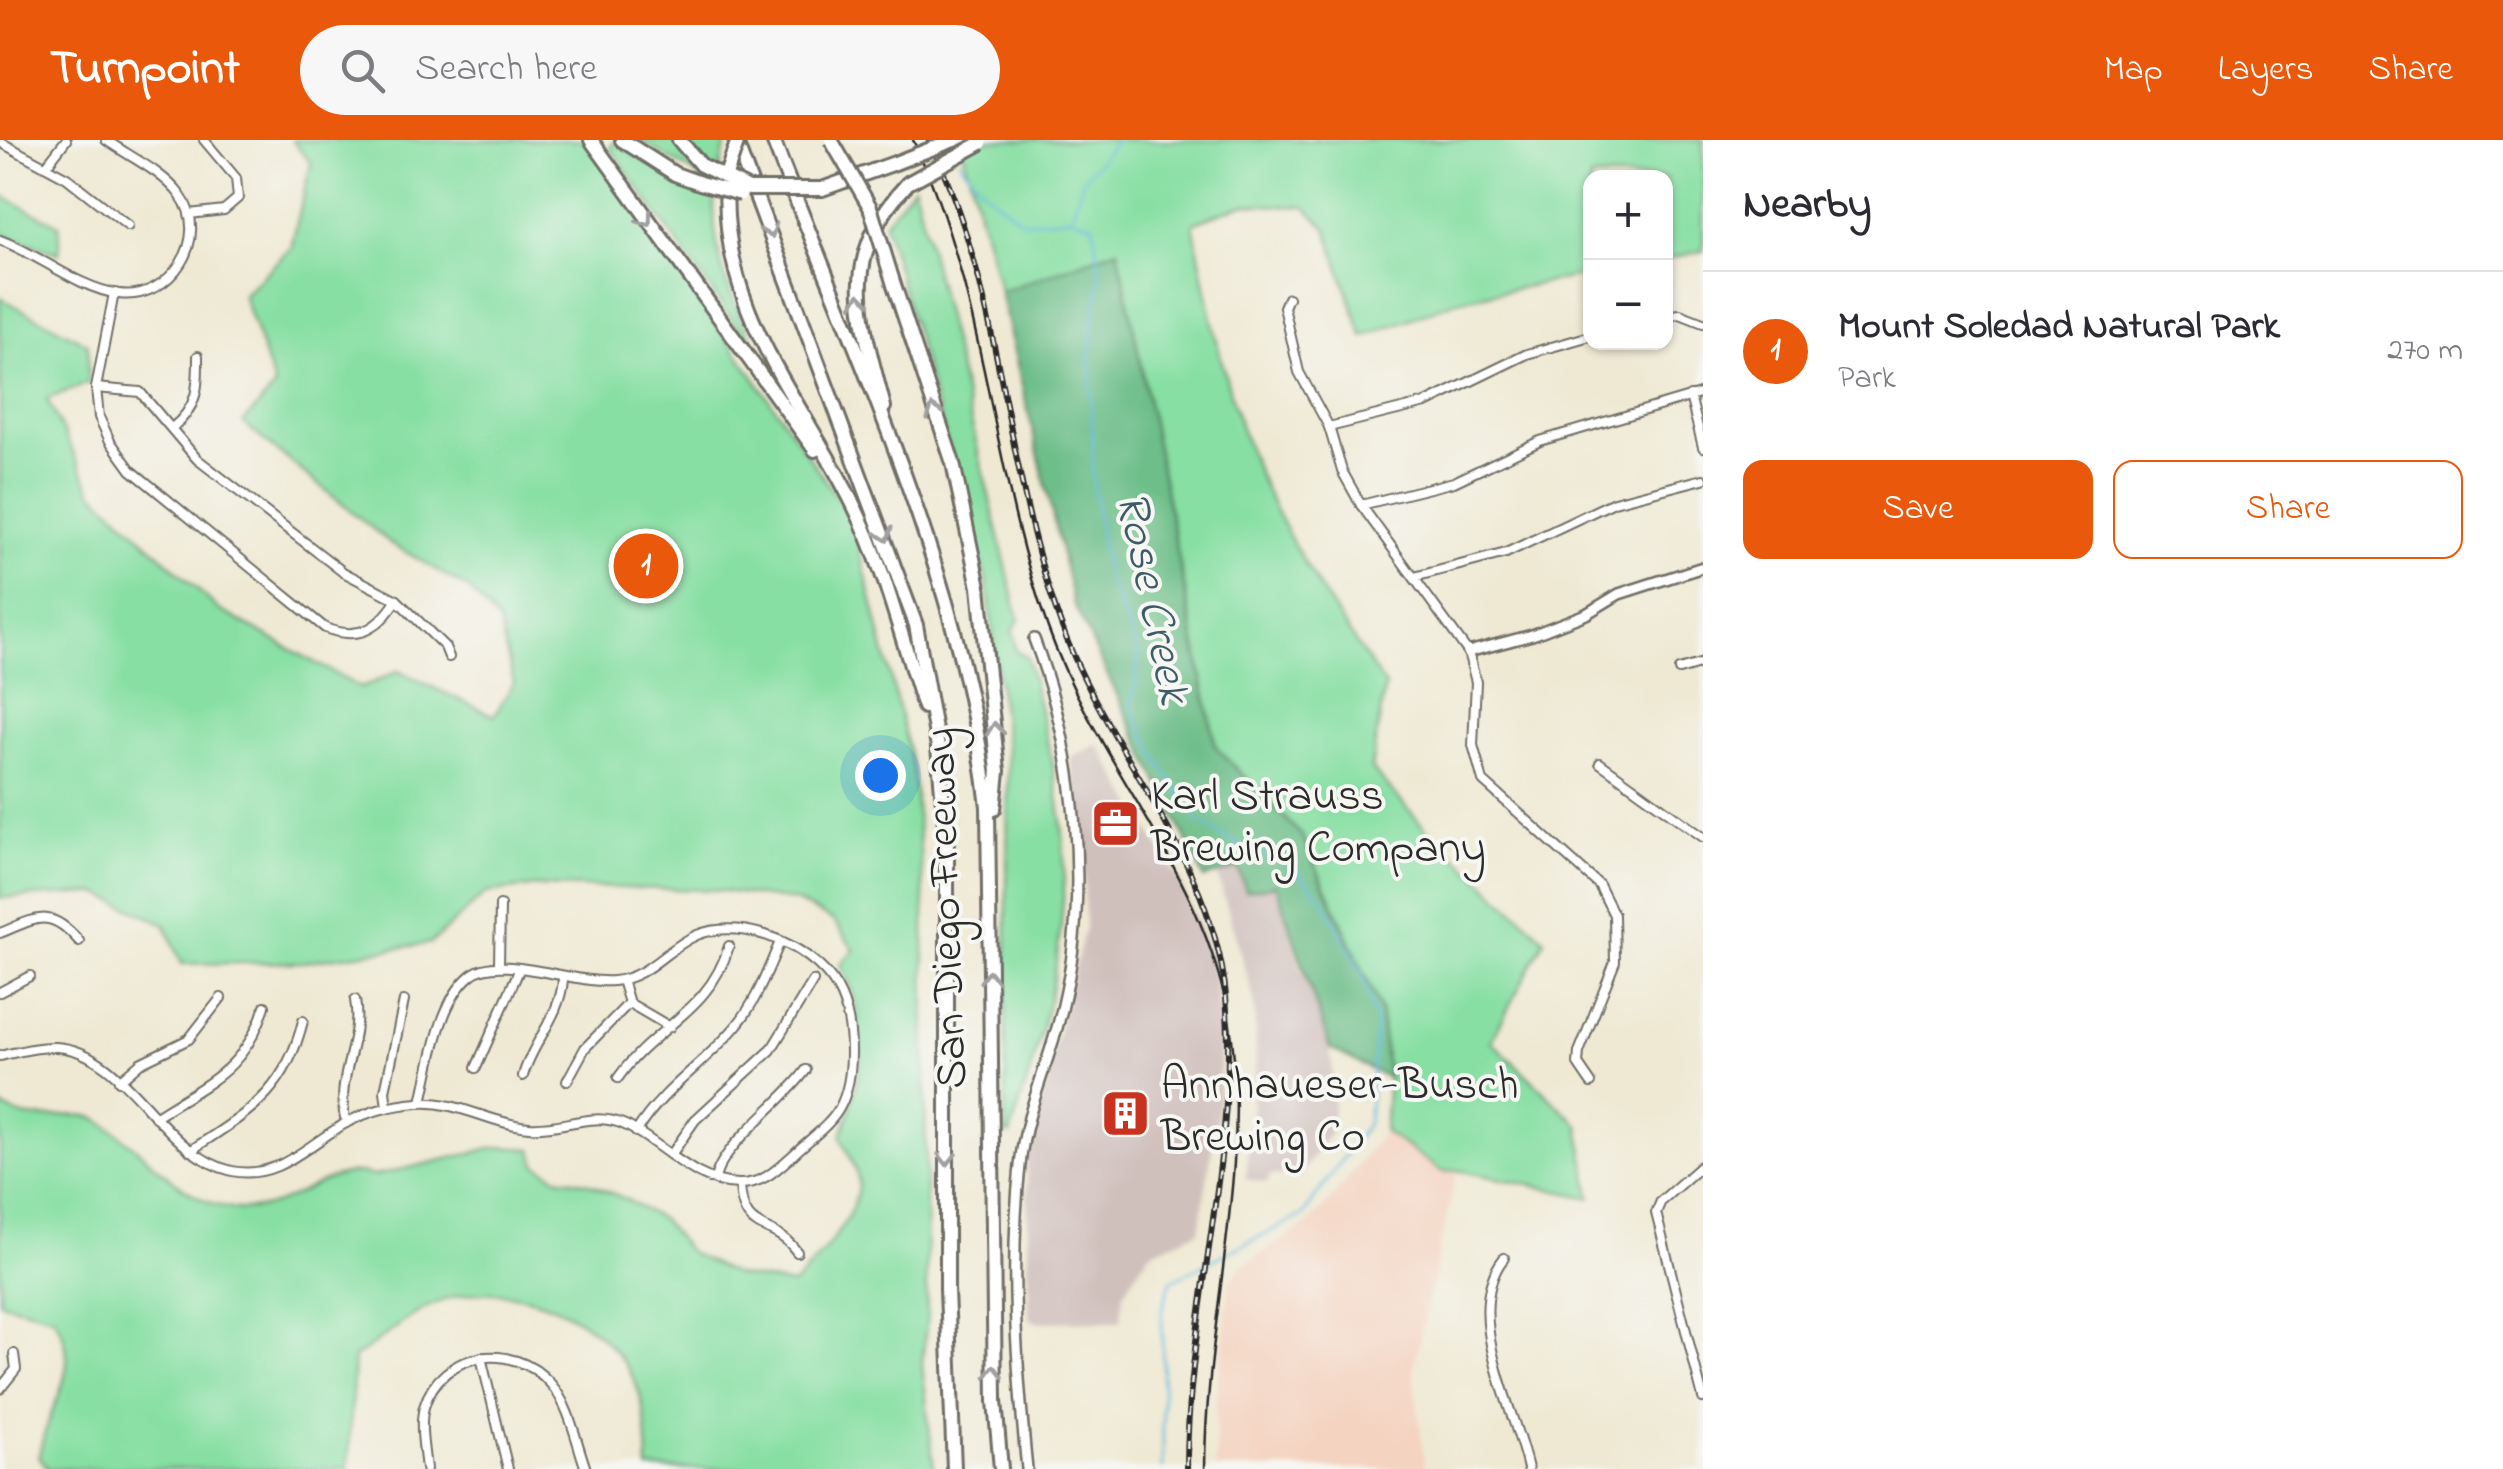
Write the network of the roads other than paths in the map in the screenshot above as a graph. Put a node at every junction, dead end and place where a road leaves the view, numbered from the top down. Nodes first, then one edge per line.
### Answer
1 (66, 140) edge
2 (106, 140) edge
3 (204, 140) edge
4 (590, 140) edge
5 (622, 140) edge
6 (679, 140) edge
7 (736, 140) edge
8 (773, 140) edge
9 (831, 140) edge
10 (954, 140) edge
11 (0, 142) edge
12 (984, 142) edge
13 (46, 166) junction
14 (822, 189) junction
15 (189, 214) junction
16 (128, 226) dead end
17 (0, 240) edge
18 (114, 293) junction
19 (1288, 298) dead end
20 (1673, 315) edge
21 (1703, 322) edge
22 (1583, 338) edge
23 (198, 356) dead end
24 (96, 388) junction
25 (1703, 393) edge
26 (1690, 396) junction
27 (172, 428) junction
28 (1329, 428) junction
29 (1703, 447) edge
30 (898, 463) junction
31 (1703, 479) edge
32 (1361, 504) junction
33 (854, 506) junction
34 (1703, 567) edge
35 (1414, 577) junction
36 (396, 600) junction
37 (1034, 639) dead end
38 (1468, 652) junction
39 (449, 657) dead end
40 (1703, 663) edge
41 (1679, 670) dead end
42 (938, 747) junction
43 (1600, 763) dead end
44 (1703, 837) edge
45 (988, 861) junction
46 (500, 906) dead end
47 (0, 933) edge
48 (80, 941) dead end
49 (780, 942) junction
50 (729, 946) dead end
51 (499, 964) junction
52 (520, 968) junction
53 (30, 976) dead end
54 (563, 979) junction
55 (622, 980) junction
56 (813, 980) dead end
57 (0, 992) edge
58 (221, 998) dead end
59 (355, 1000) dead end
60 (404, 1001) dead end
61 (629, 1003) junction
62 (265, 1006) dead end
63 (304, 1021) dead end
64 (670, 1027) junction
65 (0, 1056) edge
66 (476, 1068) dead end
67 (806, 1070) dead end
68 (523, 1076) dead end
69 (618, 1078) dead end
70 (119, 1080) junction
71 (567, 1081) dead end
72 (1591, 1083) dead end
73 (422, 1102) junction
74 (386, 1108) junction
75 (155, 1117) junction
76 (346, 1123) junction
77 (636, 1132) junction
78 (190, 1151) junction
79 (671, 1155) junction
80 (1703, 1164) edge
81 (715, 1180) junction
82 (740, 1184) junction
83 (797, 1252) dead end
84 (1504, 1258) dead end
85 (14, 1354) dead end
86 (481, 1356) junction
87 (0, 1390) edge
88 (1703, 1398) edge
89 (426, 1469) edge
90 (508, 1469) edge
91 (586, 1469) edge
92 (954, 1469) edge
93 (1000, 1469) edge
94 (1027, 1469) edge
95 (1528, 1469) edge

1 - 13 street
2 - 15 street
3 - 15 street
4 -> 33 highway
5 - 14 highway, bridge
6 - 14 highway, bridge
7 - 33 highway, bridge
7 -> 42 highway, San Diego Freeway
8 - 30 highway, San Diego Freeway
45 -> 9 highway, bridge
10 - 14 highway, bridge
11 - 13 street
30 -> 12 highway, bridge
13 - 16 street
15 - 18 street
17 - 18 street
18 - 24 street
19 - 28 street
20 - 21 street
22 - 28 street
23 - 27 street
24 - 27 street
24 - 36 street
25 - 26 street
26 - 29 street
26 - 32 street
27 - 36 street
28 - 32 street
30 - 45 highway, San Diego Freeway
31 - 35 street
32 - 35 street
33 - 42 highway
34 - 38 street
35 - 38 street
36 - 39 street
37 - 94 street
38 - 72 street
40 - 41 street
42 -> 92 highway, San Diego Freeway
43 - 44 street
93 -> 45 highway, San Diego Freeway
46 - 51 street
47 - 48 street
49 - 55 street
49 - 77 street
49 - 82 street
50 - 64 street
51 - 52 street
51 - 73 street
52 - 54 street
52 - 66 street
53 - 57 street
54 - 55 street
54 - 68 street
55 - 61 street
56 - 79 street
58 - 70 street
59 - 76 street
60 - 74 street
61 - 64 street
61 - 71 street
62 - 75 street
63 - 78 street
64 - 69 street
65 - 70 street
67 - 81 street
70 - 75 street
73 - 74 street
73 - 77 street
74 - 76 street
75 - 78 street
76 - 78 street
77 - 79 street
79 - 81 street
80 - 88 street
81 - 82 street
82 - 83 street
84 - 95 street
85 - 87 street
86 - 89 street
86 - 90 street
86 - 91 street

